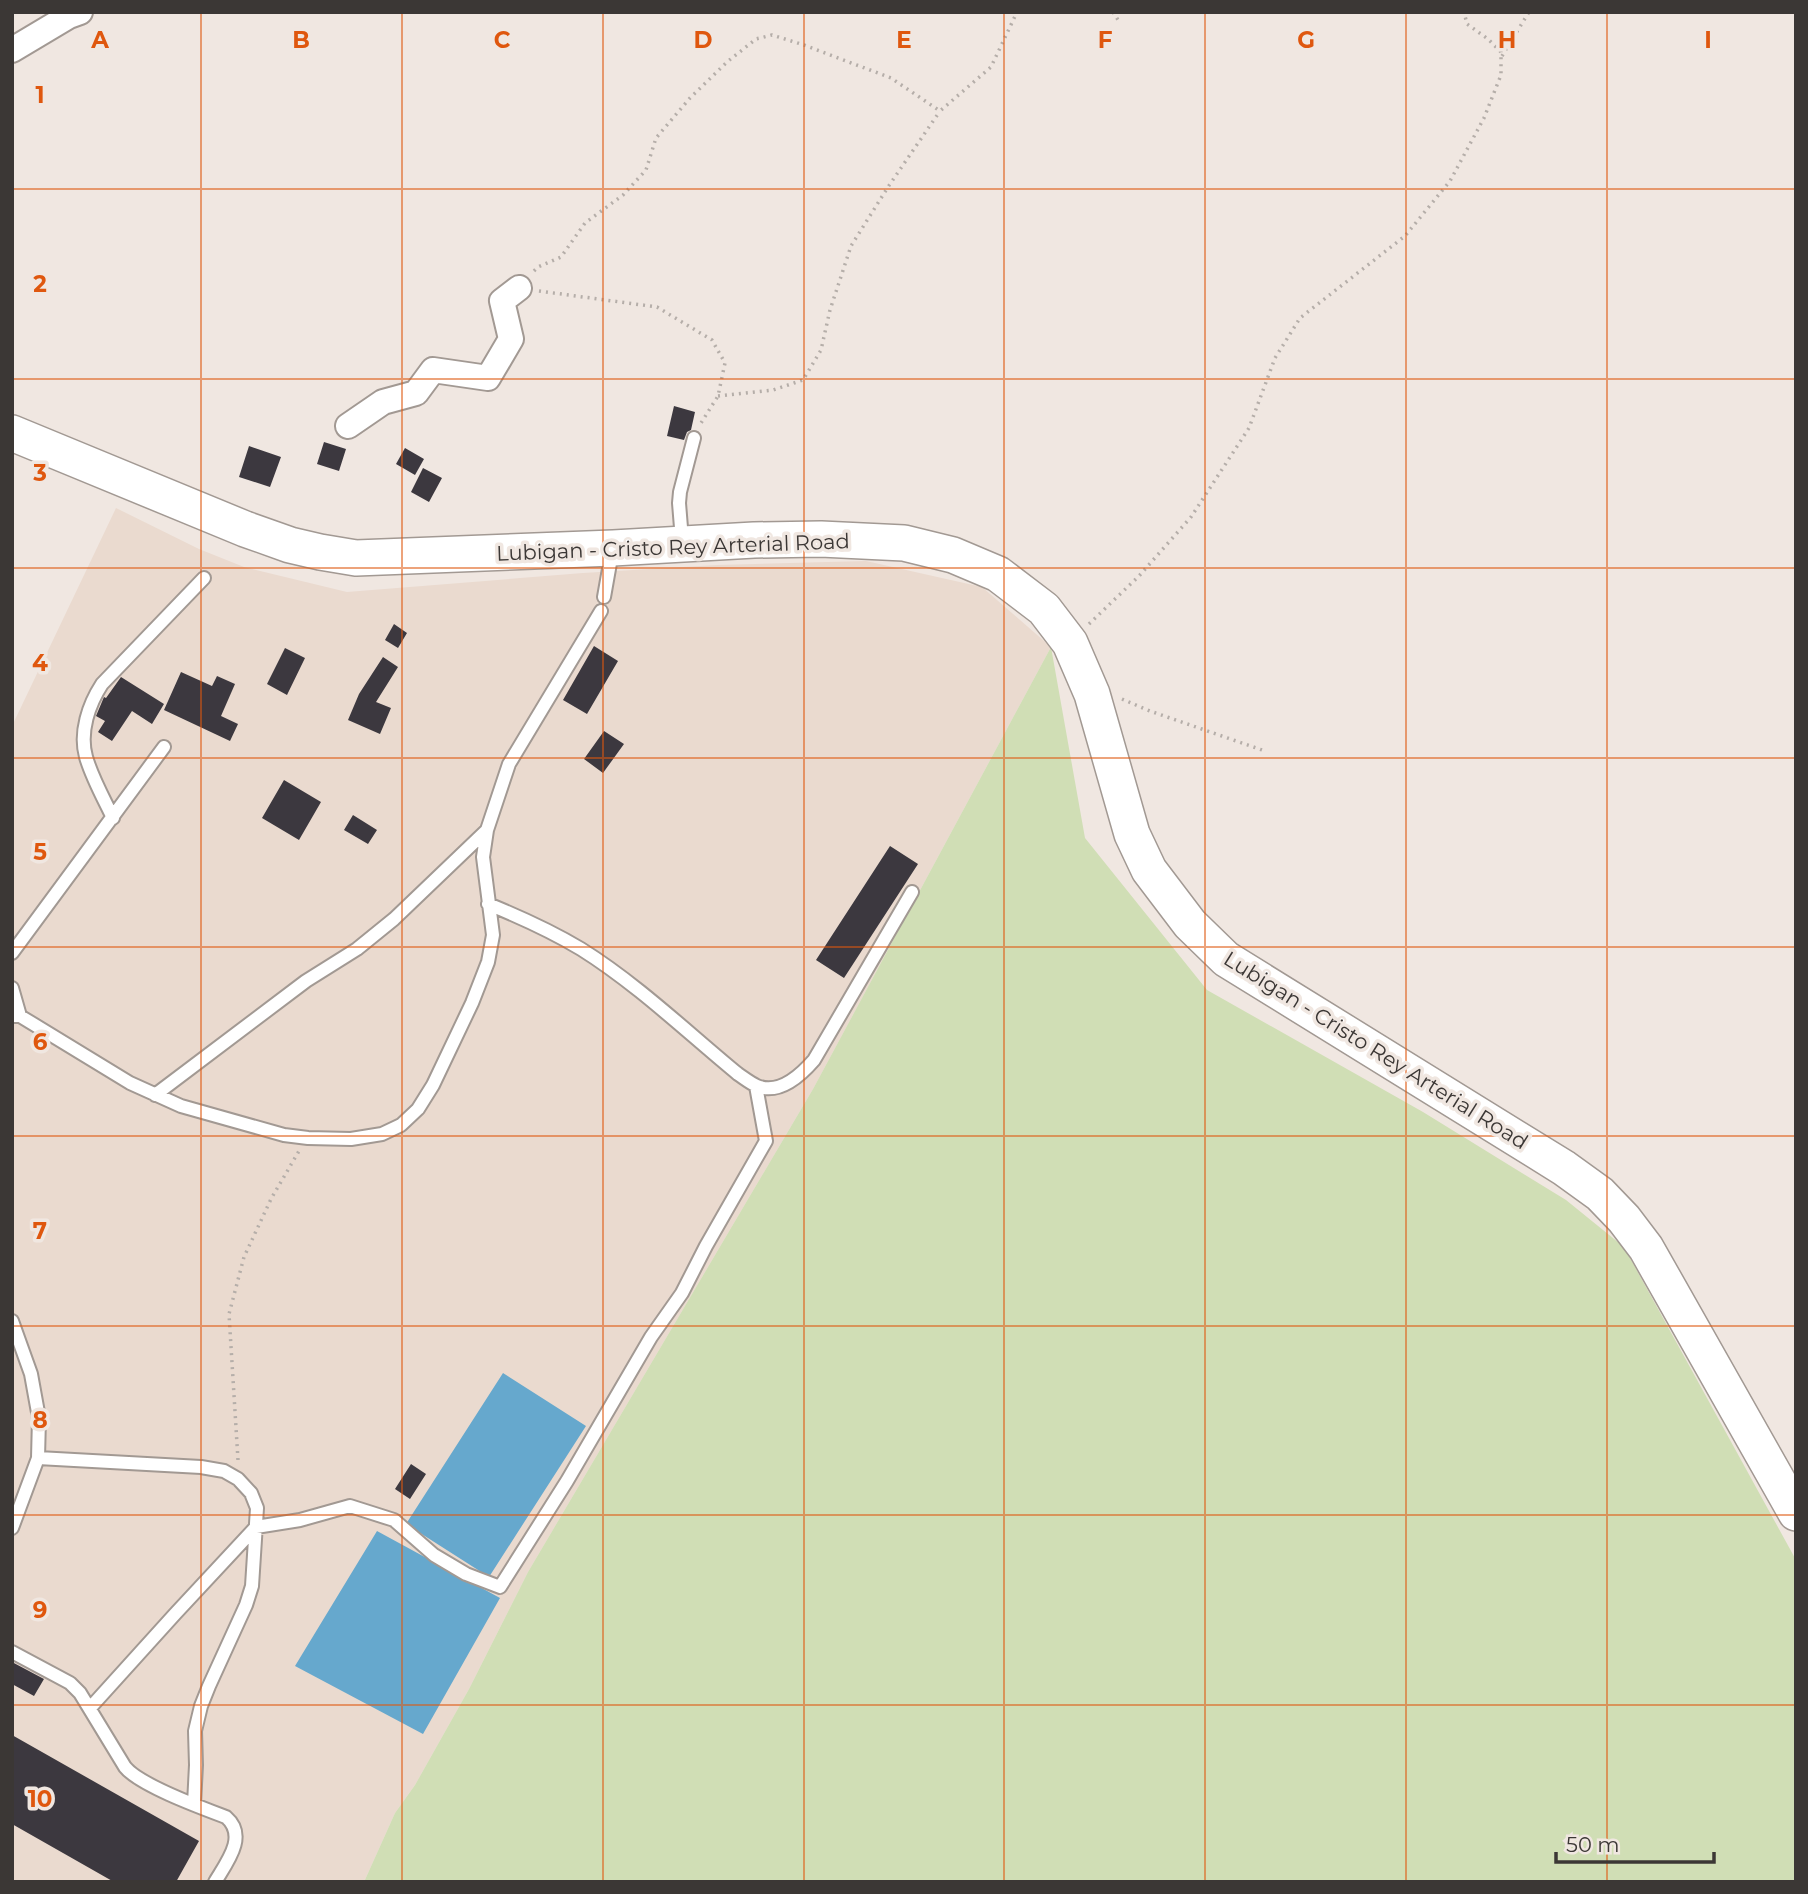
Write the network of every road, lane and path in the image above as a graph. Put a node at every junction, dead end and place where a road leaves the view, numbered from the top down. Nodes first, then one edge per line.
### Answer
1 (80, 12) edge
2 (1017, 12) edge
3 (1113, 12) edge
4 (1464, 12) edge
5 (1530, 12) edge
6 (1120, 23) dead end
7 (12, 50) edge
8 (1501, 58) junction
9 (940, 111) junction
10 (519, 288) junction
11 (718, 396) junction
12 (348, 426) dead end
13 (12, 433) edge
14 (694, 438) joint
15 (682, 544) junction
16 (613, 548) junction
17 (204, 578) dead end
18 (604, 597) dead end
19 (601, 611) dead end
20 (1070, 643) junction
21 (1088, 685) junction
22 (164, 747) dead end
23 (1265, 751) dead end
24 (113, 818) junction
25 (487, 830) junction
26 (912, 892) dead end
27 (488, 904) junction
28 (12, 953) edge
29 (12, 988) edge
30 (16, 1016) edge
31 (756, 1086) junction
32 (155, 1095) junction
33 (308, 1138) junction
34 (12, 1321) edge
35 (38, 1458) junction
36 (238, 1479) junction
37 (1796, 1513) edge
38 (256, 1527) junction
39 (12, 1528) edge
40 (12, 1652) edge
41 (90, 1708) junction
42 (194, 1804) junction
43 (215, 1882) edge

1 - 7 street
2 - 9 path
3 - 6 path
4 - 8 path
5 - 8 path
8 - 20 path
9 - 10 path
9 - 11 path
10 - 11 path
10 - 12 street
11 - 14 path
13 - 16 main road, Lubigan - Cristo Rey Arterial Road
14 - 15 lane
15 - 16 main road, Lubigan - Cristo Rey Arterial Road
15 - 20 main road, Lubigan - Cristo Rey Arterial Road
16 - 18 lane
17 - 24 lane
19 - 25 lane
20 - 21 main road, Lubigan - Cristo Rey Arterial Road
21 - 23 path
21 - 37 main road, Lubigan - Cristo Rey Arterial Road
22 - 24 lane
24 - 28 lane
25 - 27 lane
25 - 32 lane
26 - 31 lane
27 - 31 lane
27 - 33 lane
29 - 30 lane
30 - 32 lane
31 - 38 lane
32 - 33 lane
33 - 36 path
34 - 35 lane
35 - 36 lane
35 - 39 lane
36 - 38 lane
38 - 41 lane
38 - 42 lane
40 - 41 lane
41 - 42 lane
42 - 43 lane

